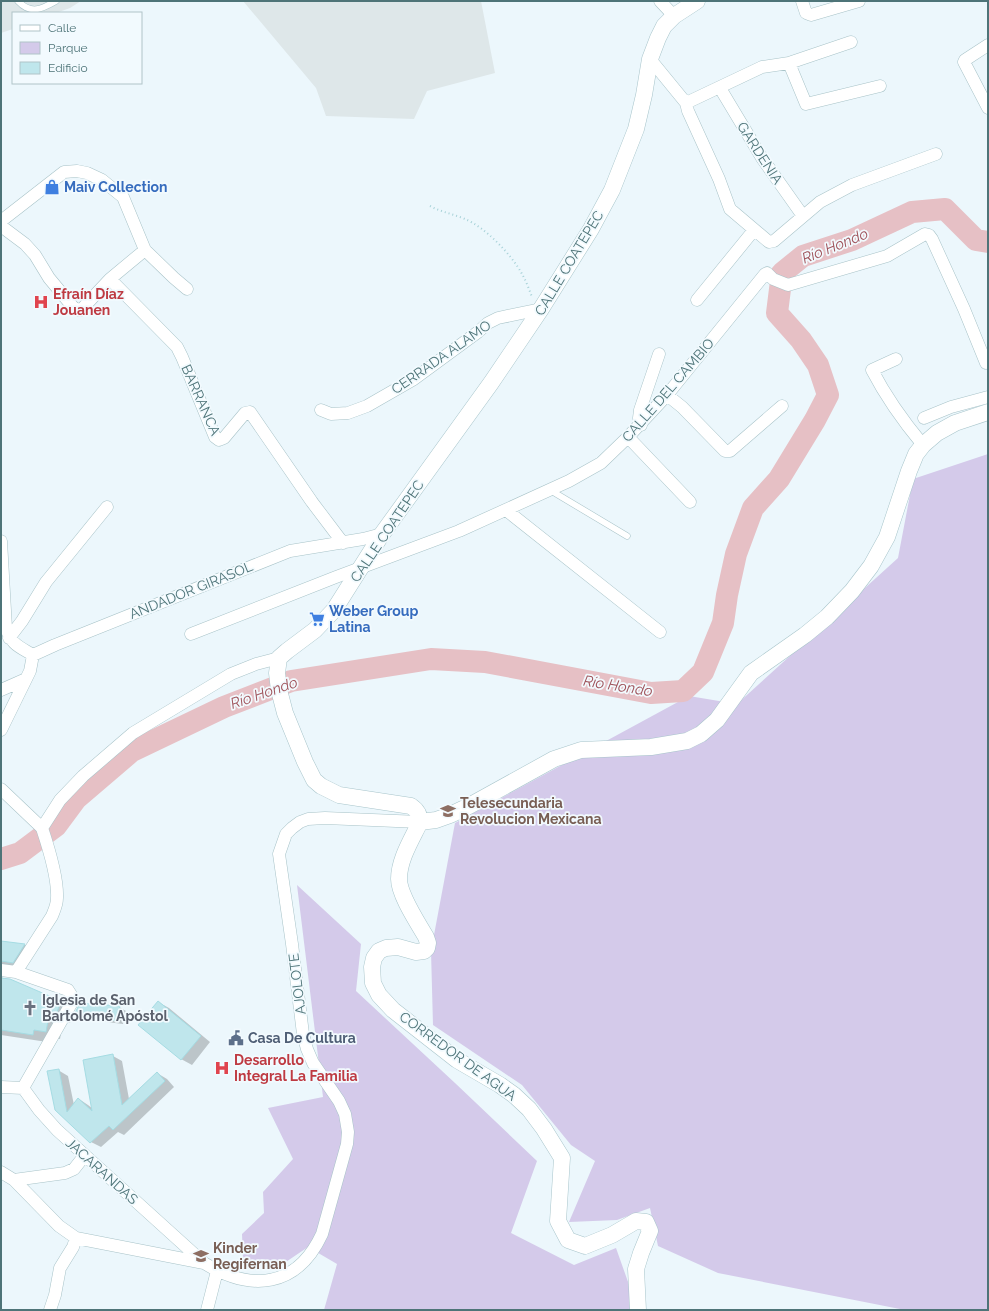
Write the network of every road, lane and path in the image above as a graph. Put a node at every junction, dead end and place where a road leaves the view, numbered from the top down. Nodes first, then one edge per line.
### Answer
1 (18, 1) edge
2 (56, 1) edge
3 (660, 1) edge
4 (697, 1) edge
5 (802, 1) edge
6 (859, 1) edge
7 (674, 16) junction
8 (851, 42) dead end
9 (988, 45) edge
10 (650, 59) junction
11 (789, 63) junction
12 (880, 86) dead end
13 (720, 88) junction
14 (686, 103) junction
15 (988, 108) edge
16 (936, 154) dead end
17 (430, 206) dead end
18 (803, 216) junction
19 (1, 221) edge
20 (1, 226) edge
21 (754, 230) junction
22 (145, 250) junction
23 (110, 279) junction
24 (187, 289) dead end
25 (696, 300) dead end
26 (539, 309) junction
27 (659, 354) dead end
28 (896, 359) dead end
29 (986, 363) dead end
30 (667, 396) junction
31 (988, 397) edge
32 (782, 406) dead end
33 (321, 410) dead end
34 (988, 412) edge
35 (924, 418) dead end
36 (641, 425) junction
37 (628, 437) junction
38 (923, 445) junction
39 (550, 490) junction
40 (690, 502) dead end
41 (107, 507) dead end
42 (506, 510) junction
43 (382, 534) junction
44 (627, 536) dead end
45 (1, 541) edge
46 (343, 543) junction
47 (362, 567) junction
48 (660, 632) dead end
49 (191, 634) dead end
50 (9, 638) junction
51 (33, 655) junction
52 (278, 666) junction
53 (26, 680) junction
54 (1, 690) edge
55 (1, 730) edge
56 (1, 789) edge
57 (420, 822) junction
58 (43, 831) junction
59 (1, 970) edge
60 (16, 972) junction
61 (1, 1087) edge
62 (23, 1088) junction
63 (85, 1155) junction
64 (1, 1172) edge
65 (14, 1180) junction
66 (76, 1238) junction
67 (204, 1263) junction
68 (216, 1271) junction
69 (50, 1310) edge
70 (207, 1310) edge
71 (638, 1310) edge

1 - 2 lane
3 - 7 street
4 - 7 main road, CALLE COATEPEC
5 - 6 street
7 - 10 main road, CALLE COATEPEC
8 - 11 street
9 - 15 street
10 - 14 street
10 - 26 main road, CALLE COATEPEC
11 - 12 street
11 - 13 street
13 - 14 street
13 - 18 street, GARDENIA
14 - 21 street
16 - 18 street
17 - 26 path
18 - 21 street
19 - 22 street
20 - 23 street
21 - 25 street
22 - 23 street
22 - 24 street
23 - 46 street, BARRANCA
26 - 33 street, CERRADA ALAMO
26 - 43 main road, CALLE COATEPEC
27 - 36 street
28 - 38 street
29 - 30 street, CALLE DEL CAMBIO
30 - 32 street
30 - 36 street, CALLE DEL CAMBIO
31 - 35 street
34 - 38 main road
36 - 37 street, CALLE DEL CAMBIO
37 - 39 street, CALLE DEL CAMBIO
37 - 40 street
38 - 57 main road
39 - 42 street, CALLE DEL CAMBIO
39 - 44 lane
41 - 50 street
42 - 47 street, CALLE DEL CAMBIO
42 - 48 street
43 - 46 street, ANDADOR GIRASOL
43 - 47 main road, CALLE COATEPEC
45 - 50 street
46 - 51 street, ANDADOR GIRASOL
47 - 49 street, CALLE DEL CAMBIO
47 - 52 main road, CALLE COATEPEC
50 - 51 street
51 - 53 street
52 - 57 main road
52 - 58 street, CALLE COATEPEC
53 - 54 street
53 - 55 street
56 - 58 street
57 - 68 street, AJOLOTE
57 - 71 main road, CORREDOR DE AGUA
58 - 60 street
59 - 60 street
60 - 62 street
61 - 62 street
62 - 63 street, JACARANDAS
63 - 65 street
63 - 67 street, JACARANDAS
64 - 65 street
65 - 66 street
66 - 67 street
66 - 69 street
67 - 68 street, AJOLOTE
68 - 70 street

